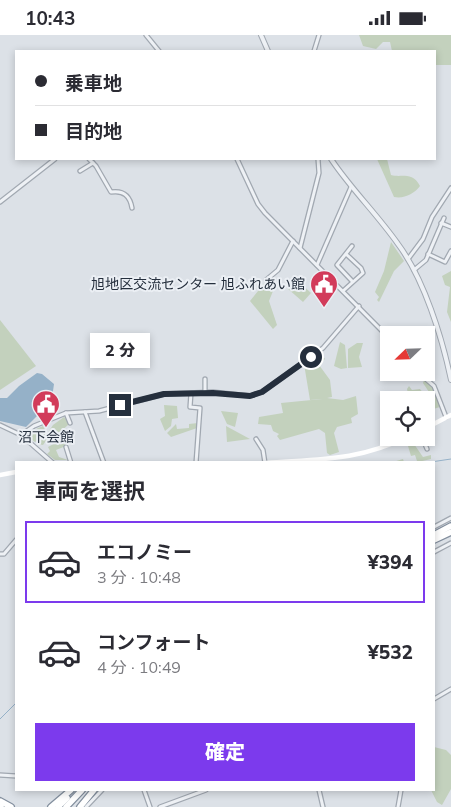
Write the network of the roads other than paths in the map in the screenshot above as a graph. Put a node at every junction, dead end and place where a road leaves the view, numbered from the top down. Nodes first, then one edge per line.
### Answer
1 (146, 35) edge
2 (261, 35) edge
3 (318, 35) edge
4 (158, 50) edge
5 (268, 50) edge
6 (314, 50) edge
7 (54, 160) edge
8 (90, 160) edge
9 (237, 160) edge
10 (318, 160) edge
11 (332, 160) edge
12 (93, 163) junction
13 (80, 171) dead end
14 (351, 187) junction
15 (451, 188) edge
16 (0, 202) edge
17 (132, 208) dead end
18 (444, 218) dead end
19 (442, 223) junction
20 (451, 227) edge
21 (293, 241) junction
22 (352, 246) dead end
23 (300, 248) junction
24 (451, 251) edge
25 (347, 255) junction
26 (428, 255) junction
27 (408, 259) junction
28 (317, 265) junction
29 (414, 270) junction
30 (266, 280) dead end
31 (352, 281) junction
32 (343, 291) junction
33 (359, 306) junction
34 (380, 328) edge
35 (205, 379) dead end
36 (451, 380) edge
37 (428, 381) edge
38 (191, 393) junction
39 (204, 393) junction
40 (85, 412) junction
41 (66, 413) junction
42 (449, 416) edge
43 (70, 423) dead end
44 (435, 423) edge
45 (0, 425) edge
46 (21, 435) junction
47 (256, 439) dead end
48 (384, 446) edge
49 (426, 446) edge
50 (66, 447) dead end
51 (427, 449) dead end
52 (51, 461) edge
53 (70, 461) edge
54 (103, 461) edge
55 (196, 461) edge
56 (265, 461) edge
57 (301, 461) edge
58 (15, 472) edge
59 (0, 475) edge
60 (451, 518) edge
61 (435, 526) edge
62 (451, 526) edge
63 (451, 532) edge
64 (435, 534) edge
65 (435, 540) edge
66 (15, 541) edge
67 (451, 543) edge
68 (435, 551) edge
69 (0, 554) edge
70 (451, 689) edge
71 (435, 698) edge
72 (0, 775) edge
73 (15, 776) edge
74 (71, 791) edge
75 (71, 791) edge
76 (81, 791) edge
77 (93, 791) edge
78 (101, 791) edge
79 (144, 791) edge
80 (203, 791) edge
81 (319, 791) edge
82 (401, 791) edge
83 (0, 801) edge
84 (11, 807) edge
85 (51, 807) edge
86 (58, 807) edge
87 (66, 807) edge
88 (80, 807) edge
89 (86, 807) edge
90 (150, 807) edge
91 (160, 807) edge
92 (323, 807) edge
93 (398, 807) edge

1 - 4 street
2 - 5 street
3 - 6 street
7 - 16 street
8 - 12 street
9 - 21 street
10 - 23 street
11 - 14 street
12 - 13 street
12 - 17 street
14 - 27 street
14 - 28 street
15 - 27 street
18 - 19 street
19 - 20 street
19 - 26 street
21 - 23 street
21 - 30 street
22 - 25 street
23 - 28 street
24 - 26 street
25 - 31 street
25 - 31 street
26 - 29 street
27 - 29 street
28 - 32 street
29 - 36 street
31 - 32 street
32 - 33 street
33 - 34 street
33 - 39 street
35 - 39 street
37 - 42 street
38 - 39 street
38 - 40 street
38 - 55 street
40 - 41 street
40 - 54 street
41 - 43 street
41 - 46 street
42 - 44 main road
45 - 46 street
46 - 52 street
47 - 56 street
48 - 57 main road
49 - 51 street
50 - 53 street
58 - 59 main road
60 - 61 street
62 - 64 highway
63 - 65 highway
66 - 69 street
67 - 68 street
70 - 71 street
72 - 73 street
74 - 85 highway
75 - 86 highway
76 - 87 highway
77 - 88 highway
78 - 89 street
79 - 90 street
80 - 91 street
81 - 92 street
82 - 93 street
83 - 84 highway

